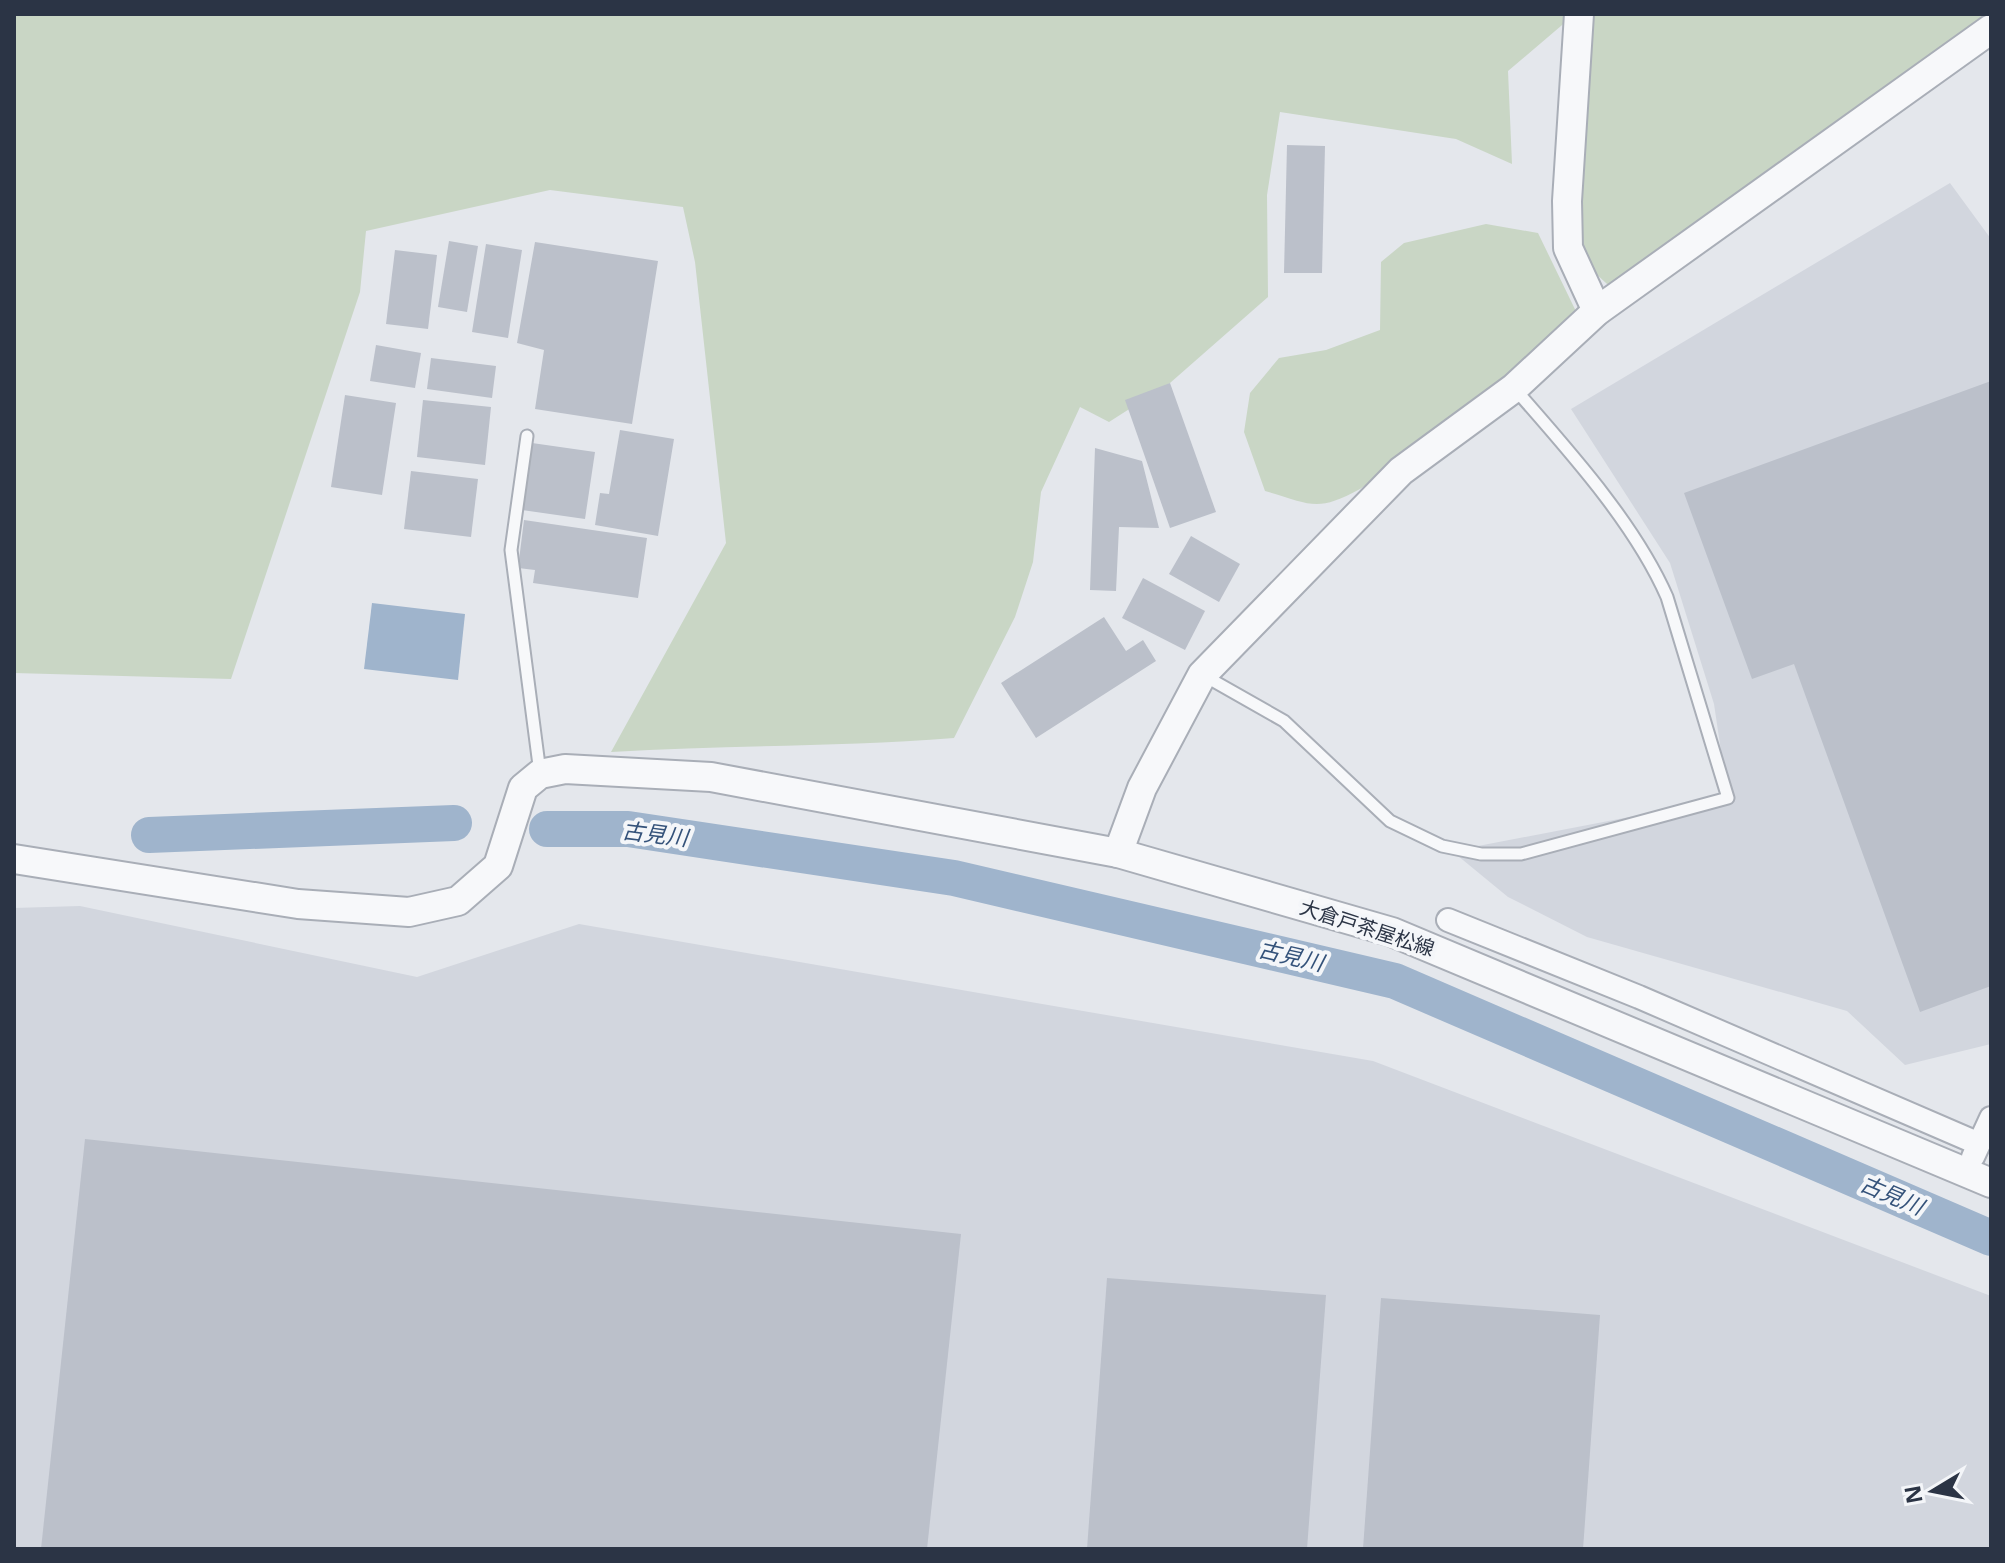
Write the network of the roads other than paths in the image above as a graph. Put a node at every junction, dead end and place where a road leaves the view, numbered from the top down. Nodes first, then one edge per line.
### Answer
1 (1579, 14) edge
2 (1991, 29) edge
3 (1597, 311) junction
4 (1514, 388) junction
5 (527, 436) dead end
6 (1202, 675) junction
7 (540, 774) junction
8 (1118, 853) junction
9 (14, 859) edge
10 (1448, 920) dead end
11 (1991, 1118) edge
12 (1977, 1143) junction
13 (1979, 1178) edge

1 - 3 street
2 - 3 street
3 - 4 street
4 - 6 street
4 - 6 lane
5 - 7 lane
6 - 8 street
7 - 8 street, 大倉戸茶屋松線
7 - 9 street
8 - 13 street, 大倉戸茶屋松線
10 - 12 street
11 - 12 street
12 - 13 street

